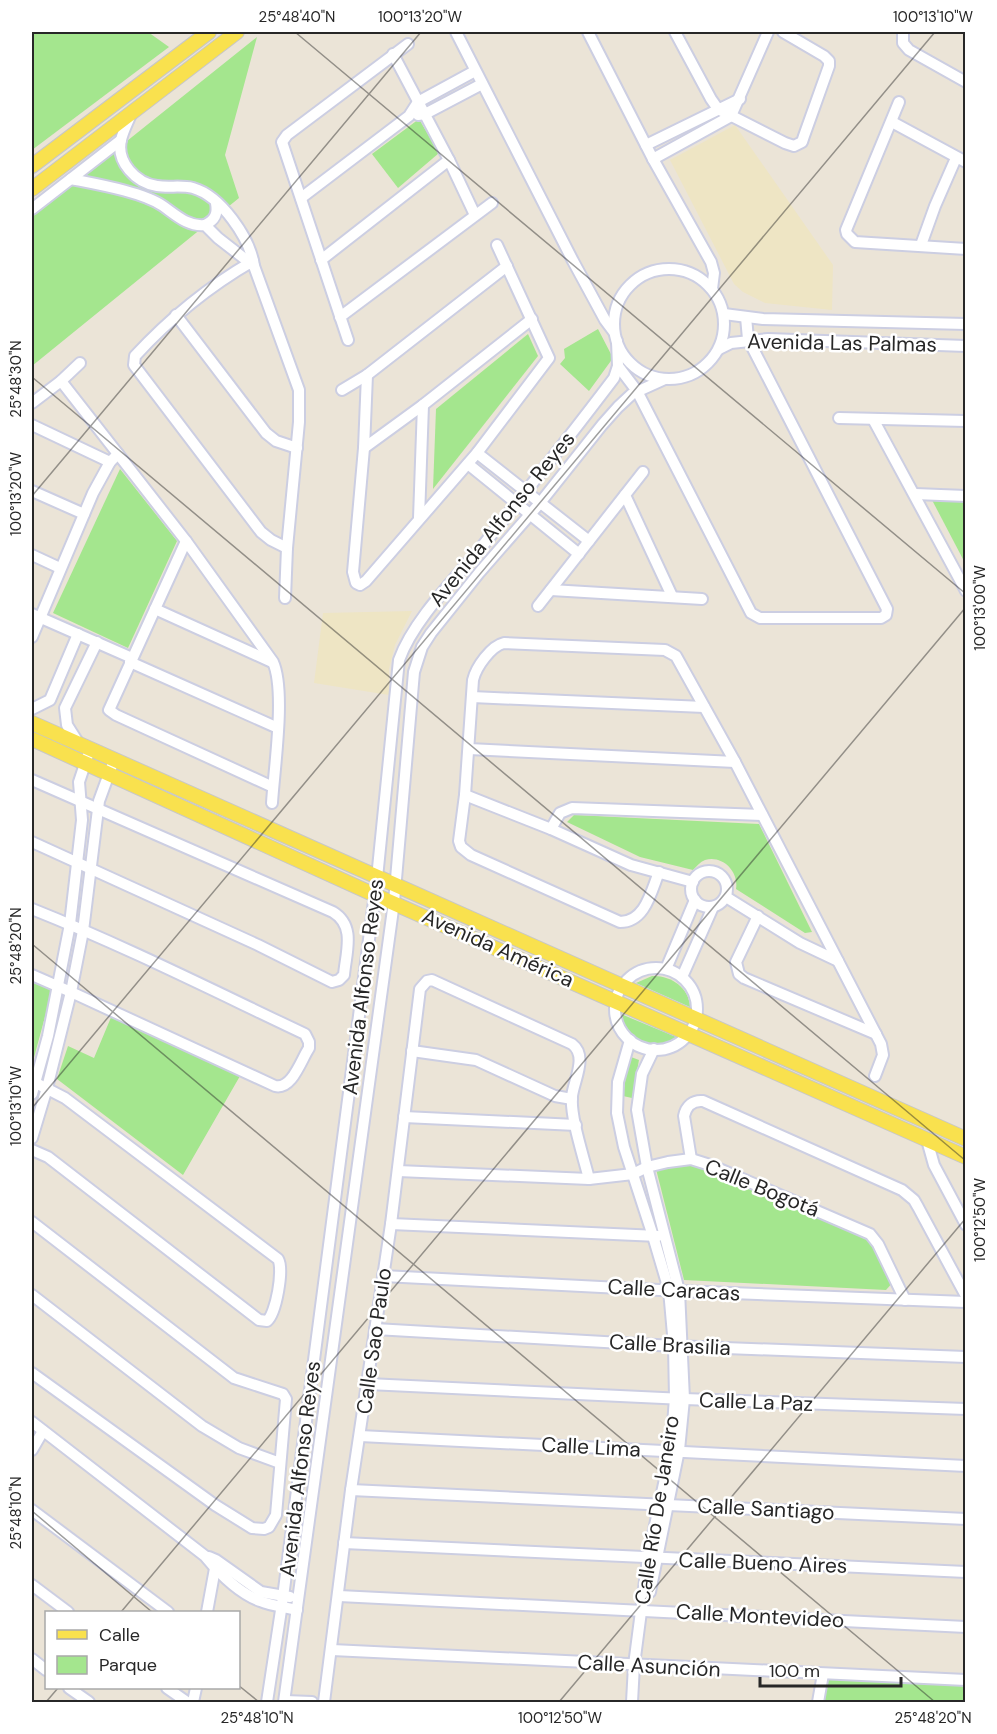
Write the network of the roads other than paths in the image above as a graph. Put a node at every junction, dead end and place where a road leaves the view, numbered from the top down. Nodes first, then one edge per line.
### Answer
1 (209, 32) edge
2 (237, 32) edge
3 (456, 32) edge
4 (588, 32) edge
5 (675, 32) edge
6 (768, 32) edge
7 (783, 32) edge
8 (903, 32) edge
9 (408, 44) dead end
10 (393, 54) junction
11 (475, 71) junction
12 (966, 82) edge
13 (482, 84) junction
14 (740, 99) junction
15 (418, 102) junction
16 (899, 102) dead end
17 (718, 109) junction
18 (131, 113) junction
19 (424, 114) junction
20 (409, 116) junction
21 (731, 116) junction
22 (892, 122) junction
23 (686, 125) junction
24 (693, 138) junction
25 (121, 140) junction
26 (646, 145) junction
27 (653, 159) junction
28 (449, 160) junction
29 (961, 160) edge
30 (32, 166) edge
31 (71, 179) junction
32 (170, 187) junction
33 (32, 189) edge
34 (300, 198) junction
35 (216, 203) junction
36 (492, 203) dead end
37 (163, 206) junction
38 (32, 209) edge
39 (475, 215) junction
40 (205, 225) junction
41 (497, 244) dead end
42 (921, 245) junction
43 (966, 249) edge
44 (321, 260) junction
45 (252, 263) junction
46 (507, 266) junction
47 (712, 289) junction
48 (724, 314) junction
49 (176, 315) junction
50 (340, 317) junction
51 (746, 317) junction
52 (532, 319) junction
53 (966, 324) edge
54 (615, 337) junction
55 (748, 339) junction
56 (348, 340) dead end
57 (966, 345) edge
58 (719, 349) junction
59 (80, 363) dead end
60 (618, 366) junction
61 (367, 375) junction
62 (665, 380) junction
63 (61, 381) junction
64 (342, 390) dead end
65 (637, 391) junction
66 (32, 404) edge
67 (423, 405) junction
68 (839, 418) dead end
69 (873, 419) junction
70 (966, 421) edge
71 (32, 425) edge
72 (297, 448) junction
73 (364, 448) junction
74 (477, 453) junction
75 (118, 454) junction
76 (110, 462) junction
77 (468, 464) junction
78 (643, 472) dead end
79 (32, 491) edge
80 (525, 492) junction
81 (915, 494) junction
82 (625, 495) junction
83 (966, 496) edge
84 (540, 503) junction
85 (517, 504) junction
86 (84, 514) junction
87 (530, 514) junction
88 (419, 518) junction
89 (186, 541) junction
90 (589, 541) junction
91 (286, 548) junction
92 (579, 554) junction
93 (32, 555) edge
94 (60, 568) junction
95 (551, 590) junction
96 (966, 591) edge
97 (672, 596) junction
98 (285, 598) dead end
99 (702, 599) dead end
100 (438, 600) junction
101 (538, 606) dead end
102 (155, 609) junction
103 (451, 609) junction
104 (36, 616) edge
105 (78, 634) junction
106 (32, 637) edge
107 (97, 642) junction
108 (131, 660) junction
109 (273, 662) junction
110 (64, 668) junction
111 (80, 675) junction
112 (472, 697) junction
113 (50, 700) junction
114 (704, 707) junction
115 (65, 708) junction
116 (32, 709) edge
117 (32, 723) edge
118 (278, 728) junction
119 (32, 739) edge
120 (469, 749) junction
121 (85, 752) junction
122 (735, 762) junction
123 (111, 767) junction
124 (32, 780) edge
125 (273, 787) junction
126 (465, 795) junction
127 (79, 800) junction
128 (272, 803) dead end
129 (98, 809) junction
130 (762, 815) junction
131 (551, 829) junction
132 (32, 842) edge
133 (78, 864) junction
134 (90, 869) junction
135 (659, 872) junction
136 (378, 878) junction
137 (693, 882) junction
138 (396, 884) junction
139 (375, 895) junction
140 (726, 897) junction
141 (695, 900) junction
142 (393, 902) junction
143 (713, 907) junction
144 (32, 909) edge
145 (758, 916) junction
146 (70, 924) junction
147 (83, 931) junction
148 (675, 946) junction
149 (692, 954) junction
150 (838, 962) junction
151 (666, 969) junction
152 (32, 975) edge
153 (682, 977) junction
154 (622, 986) junction
155 (58, 987) junction
156 (71, 992) junction
157 (616, 1001) junction
158 (696, 1019) junction
159 (689, 1033) junction
160 (876, 1034) junction
161 (630, 1040) junction
162 (654, 1049) junction
163 (412, 1051) junction
164 (875, 1076) dead end
165 (33, 1086) edge
166 (47, 1088) junction
167 (572, 1099) junction
168 (637, 1110) junction
169 (617, 1113) junction
170 (404, 1117) junction
171 (917, 1117) junction
172 (576, 1125) junction
173 (911, 1133) junction
174 (32, 1138) edge
175 (966, 1139) edge
176 (927, 1140) junction
177 (32, 1150) edge
178 (966, 1157) edge
179 (691, 1159) junction
180 (647, 1167) junction
181 (398, 1171) junction
182 (633, 1174) junction
183 (589, 1179) junction
184 (32, 1222) edge
185 (391, 1224) junction
186 (966, 1225) edge
187 (658, 1236) junction
188 (383, 1276) junction
189 (674, 1291) junction
190 (32, 1295) edge
191 (966, 1296) edge
192 (905, 1300) junction
193 (966, 1302) edge
194 (375, 1329) junction
195 (678, 1346) junction
196 (966, 1357) edge
197 (32, 1373) edge
198 (368, 1384) junction
199 (680, 1398) junction
200 (966, 1409) edge
201 (32, 1422) edge
202 (43, 1431) junction
203 (360, 1436) junction
204 (32, 1449) edge
205 (675, 1450) junction
206 (280, 1463) junction
207 (966, 1466) edge
208 (351, 1490) junction
209 (664, 1504) junction
210 (32, 1510) edge
211 (966, 1519) edge
212 (344, 1544) junction
213 (652, 1558) junction
214 (212, 1561) junction
215 (966, 1572) edge
216 (32, 1585) edge
217 (339, 1596) junction
218 (299, 1598) junction
219 (282, 1602) junction
220 (297, 1610) junction
221 (644, 1610) junction
222 (67, 1611) edge
223 (167, 1611) edge
224 (207, 1611) edge
225 (966, 1627) edge
226 (332, 1650) junction
227 (32, 1659) edge
228 (638, 1665) junction
229 (45, 1669) edge
230 (823, 1674) junction
231 (966, 1680) edge
232 (70, 1689) edge
233 (168, 1689) edge
234 (89, 1702) edge
235 (187, 1702) edge
236 (267, 1702) edge
237 (284, 1702) edge
238 (312, 1702) edge
239 (324, 1702) edge
240 (632, 1702) edge
241 (639, 1702) edge
242 (818, 1702) edge

1 - 30 main road
2 - 18 main road
3 - 11 street
4 - 26 street
5 - 17 street
6 - 14 street
7 - 21 street
8 - 12 street
9 - 10 street
10 - 15 street
10 - 34 street
11 - 13 street
11 - 15 street
13 - 19 street
13 - 54 street
14 - 17 street
14 - 21 street
15 - 19 street
15 - 20 street
16 - 22 street
17 - 21 street
17 - 23 street
18 - 25 street
18 - 33 main road
19 - 20 street
19 - 28 street
20 - 34 street
21 - 24 street
22 - 29 street
22 - 42 street
23 - 24 street
23 - 26 street
24 - 27 street
25 - 31 street
25 - 32 street
26 - 27 street
27 - 47 street
28 - 39 street
28 - 44 street
29 - 42 street
31 - 37 street
31 - 38 street
32 - 35 street
32 - 37 street
34 - 44 street
35 - 40 street
35 - 45 street
36 - 39 street
37 - 40 street
39 - 50 street
40 - 45 street
41 - 46 street
42 - 43 street
44 - 50 street
45 - 49 street
45 - 72 street
46 - 52 street
46 - 61 street
47 - 48 street
47 - 54 street
48 - 51 street, Avenida Las Palmas
48 - 58 street
49 - 72 street
49 - 91 street
50 - 56 street
51 - 53 street, Avenida Las Palmas
51 - 55 street
52 - 67 street
52 - 74 street
54 - 60 street
54 - 62 street
55 - 57 street, Avenida Las Palmas
55 - 58 street, Avenida Las Palmas
55 - 65 street
58 - 62 street
59 - 63 street
60 - 65 street
60 - 80 street, Avenida Alfonso Reyes
61 - 64 street
61 - 73 street
62 - 65 street, Avenida Alfonso Reyes
63 - 66 street
63 - 75 street
65 - 84 street, Avenida Alfonso Reyes
67 - 73 street
67 - 88 street
68 - 69 street
69 - 70 street
69 - 81 street
71 - 76 street
72 - 91 street
73 - 88 street
74 - 77 street
74 - 80 street
75 - 76 street
75 - 89 street
76 - 86 street
77 - 85 street
77 - 88 street
78 - 82 street
79 - 86 street
80 - 84 street
80 - 85 street, Avenida Alfonso Reyes
81 - 83 street
81 - 96 street
82 - 90 street
82 - 97 street
84 - 87 street, Avenida Alfonso Reyes
84 - 90 street
85 - 87 street
85 - 100 street, Avenida Alfonso Reyes
86 - 94 street
87 - 92 street
87 - 103 street, Avenida Alfonso Reyes
89 - 102 street
89 - 109 street
90 - 92 street
91 - 98 street
92 - 95 street
93 - 94 street
94 - 104 street
95 - 97 street
95 - 101 street
97 - 99 street
100 - 103 street
100 - 136 street, Avenida Alfonso Reyes
102 - 108 street
102 - 109 street
103 - 138 street, Avenida Alfonso Reyes
104 - 105 street
104 - 106 street
105 - 107 street
105 - 110 street
107 - 108 street
107 - 111 street
108 - 118 street
108 - 125 street
109 - 118 street
110 - 111 street
110 - 113 street
111 - 115 street
112 - 114 street
112 - 114 street
112 - 120 street
113 - 115 street
113 - 116 street
114 - 122 street
115 - 121 street
117 - 121 main road, Avenida América
118 - 125 street
119 - 121 main road, Avenida América
120 - 122 street
120 - 126 street
121 - 123 main road, Avenida América
121 - 127 street
122 - 130 street
123 - 129 street
123 - 136 main road, Avenida América
123 - 139 main road, Avenida América
124 - 127 street
125 - 128 street
126 - 131 street
126 - 135 street
127 - 129 street
127 - 133 street
129 - 134 street
129 - 134 street
130 - 131 street
130 - 150 street
131 - 135 street
132 - 133 street
133 - 134 street
133 - 146 street
134 - 147 street
135 - 137 street
136 - 138 main road, Avenida América
136 - 139 street, Avenida Alfonso Reyes
137 - 140 street
137 - 141 street
138 - 142 street, Avenida Alfonso Reyes
138 - 154 main road, Avenida América
139 - 142 main road, Avenida América
139 - 219 street, Avenida Alfonso Reyes
140 - 143 street
140 - 145 street
141 - 143 street
141 - 148 street
142 - 157 main road, Avenida América
142 - 218 street, Avenida Alfonso Reyes
143 - 149 street
144 - 146 street
145 - 150 street
145 - 160 street
146 - 147 street
146 - 155 street
147 - 156 street
147 - 156 street
148 - 149 street
148 - 151 street
149 - 153 street
150 - 160 street
151 - 153 street
151 - 154 street
152 - 155 street
153 - 158 street
154 - 157 street
154 - 158 main road, Avenida América
155 - 156 street
155 - 165 street
156 - 166 street
157 - 159 main road, Avenida América
157 - 161 street
158 - 159 street
158 - 171 main road, Avenida América
159 - 162 street
159 - 173 main road, Avenida América
160 - 164 street
161 - 162 street
161 - 169 street, Calle Río De Janeiro
162 - 168 street, Calle Río De Janeiro
163 - 167 street
163 - 167 street, Calle Sao Paulo
163 - 170 street, Calle Sao Paulo
165 - 166 street
166 - 174 street
166 - 177 street
167 - 172 street
168 - 169 street
168 - 180 street, Calle Río De Janeiro
169 - 182 street, Calle Río De Janeiro
170 - 172 street
170 - 181 street, Calle Sao Paulo
171 - 173 main road
171 - 175 main road, Avenida América
172 - 183 street
173 - 176 main road, Avenida América
176 - 178 main road, Avenida América
176 - 186 street
179 - 180 street, Calle Bogotá
179 - 191 street
179 - 192 street, Calle Bogotá
180 - 182 street, Calle Bogotá
180 - 187 street, Calle Río De Janeiro
181 - 183 street, Calle Bogotá
181 - 185 street, Calle Sao Paulo
182 - 183 street, Calle Bogotá
182 - 187 street, Calle Río De Janeiro
184 - 206 street
185 - 187 street
185 - 188 street, Calle Sao Paulo
187 - 189 street, Calle Río De Janeiro
188 - 189 street, Calle Caracas
188 - 194 street, Calle Sao Paulo
189 - 192 street, Calle Caracas
189 - 195 street, Calle Río De Janeiro
190 - 206 street
192 - 193 street, Calle Caracas
194 - 195 street, Calle Brasilia
194 - 198 street, Calle Sao Paulo
195 - 196 street, Calle Brasilia
195 - 199 street, Calle Río De Janeiro
197 - 206 street
198 - 199 street, Calle La Paz
198 - 203 street, Calle Sao Paulo
199 - 200 street, Calle La Paz
199 - 205 street, Calle Río De Janeiro
201 - 202 street
202 - 204 street
202 - 214 street
203 - 205 street, Calle Lima
203 - 208 street, Calle Sao Paulo
205 - 207 street, Calle Lima
205 - 209 street, Calle Río De Janeiro
208 - 209 street, Calle Santiago
208 - 212 street, Calle Sao Paulo
209 - 211 street, Calle Santiago
209 - 213 street, Calle Río De Janeiro
210 - 223 street
212 - 213 street, Calle Bueno Aires
212 - 217 street, Calle Sao Paulo
213 - 215 street, Calle Bueno Aires
213 - 221 street, Calle Río De Janeiro
214 - 219 street
214 - 224 street
216 - 222 street
217 - 221 street, Calle Montevideo
217 - 226 street, Calle Sao Paulo
218 - 219 street
218 - 220 street, Avenida Alfonso Reyes
219 - 220 street
219 - 236 street, Avenida Alfonso Reyes
220 - 237 street, Avenida Alfonso Reyes
221 - 225 street, Calle Montevideo
221 - 228 street, Calle Río De Janeiro
226 - 228 street, Calle Asunción
226 - 239 street, Calle Sao Paulo
227 - 229 street
228 - 230 street, Calle Asunción
228 - 240 street, Calle Río De Janeiro
228 - 241 street, Calle Río De Janeiro
230 - 231 street, Calle Asunción
230 - 242 street
232 - 234 street
233 - 235 street
237 - 238 street

